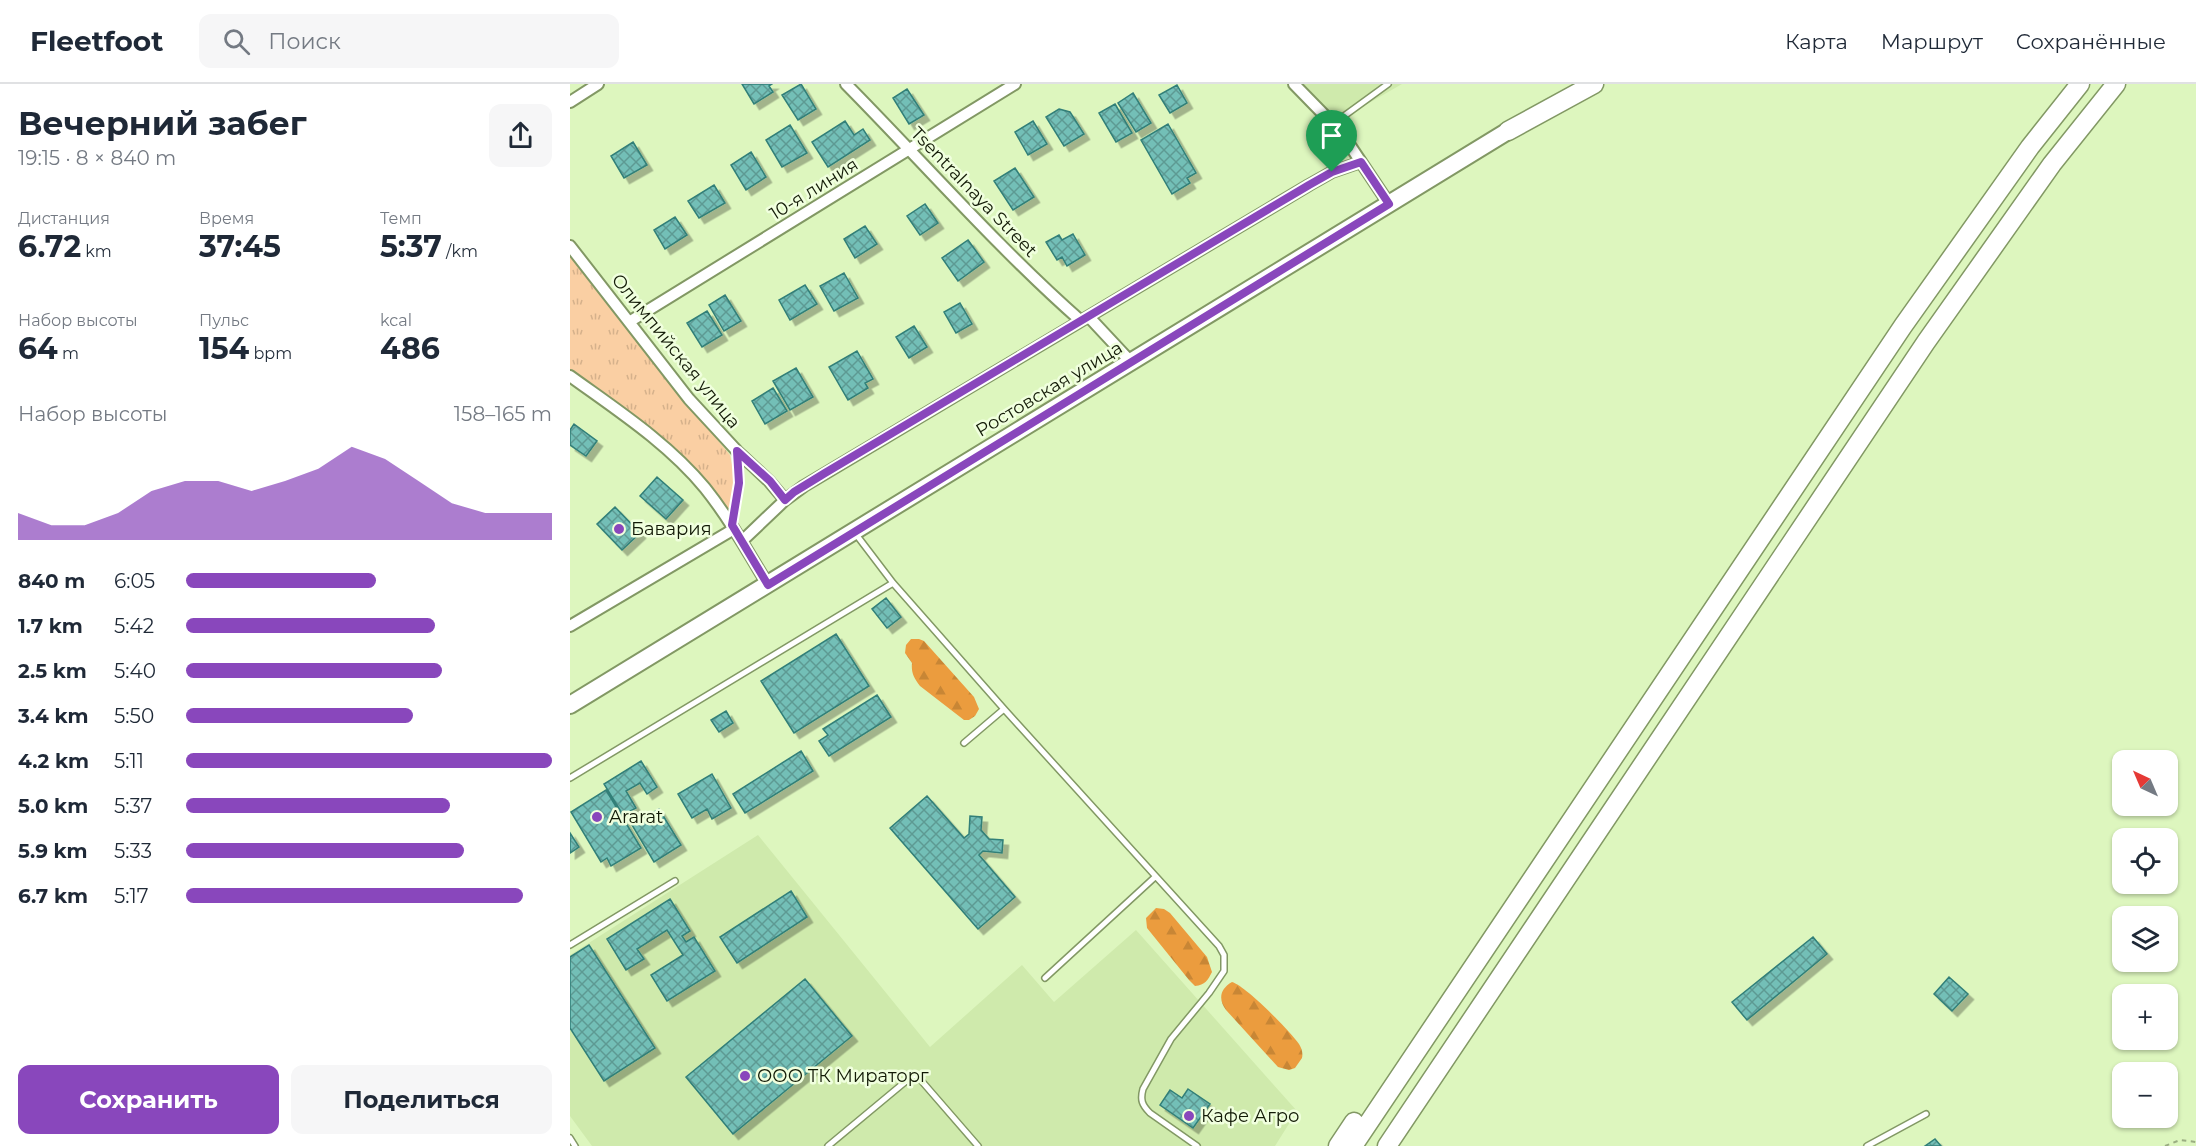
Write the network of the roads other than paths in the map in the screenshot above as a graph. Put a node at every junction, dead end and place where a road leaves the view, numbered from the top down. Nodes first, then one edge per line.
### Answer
1 (598, 84) edge
2 (846, 84) edge
3 (1015, 84) edge
4 (1294, 84) edge
5 (1388, 84) edge
6 (1584, 84) edge
7 (1594, 84) edge
8 (2080, 84) edge
9 (2116, 84) edge
10 (570, 102) edge
11 (1333, 124) junction
12 (1508, 131) junction
13 (911, 149) junction
14 (1361, 162) junction
15 (1389, 204) junction
16 (570, 246) edge
17 (1085, 319) junction
18 (629, 322) junction
19 (1131, 362) junction
20 (570, 376) edge
21 (785, 500) junction
22 (733, 527) junction
23 (854, 531) junction
24 (742, 542) junction
25 (893, 583) junction
26 (768, 585) junction
27 (570, 626) edge
28 (572, 698) edge
29 (1004, 709) junction
30 (963, 743) dead end
31 (570, 778) edge
32 (1576, 863) junction
33 (1155, 877) junction
34 (675, 881) dead end
35 (1527, 886) junction
36 (570, 945) edge
37 (1046, 978) dead end
38 (1926, 1114) dead end
39 (570, 1138) edge
40 (576, 1146) edge
41 (828, 1146) edge
42 (978, 1146) edge
43 (1197, 1146) edge
44 (1338, 1146) edge
45 (1353, 1146) edge
46 (1387, 1146) edge
47 (1399, 1146) edge
48 (1867, 1146) edge

1 - 10 street
2 - 13 street, Tsentralnaya Street
3 - 13 street, 10-я линия
4 - 11 street
5 - 11 lane
6 - 12 highway
7 - 12 highway
8 - 35 highway
9 - 32 highway
11 - 14 street
12 - 15 main road, Ростовская улица
13 - 17 street, Tsentralnaya Street
13 - 18 street, 10-я линия
14 - 15 street
14 - 17 street
15 - 19 main road, Ростовская улица
16 - 18 street, Олимпийская улица
17 - 19 street, Tsentralnaya Street
17 - 21 street
18 - 21 street, Олимпийская улица
19 - 23 main road, Ростовская улица
20 - 22 street
21 - 24 street
22 - 24 street
22 - 27 street
23 - 25 lane
23 - 26 main road, Ростовская улица
24 - 26 street
25 - 29 lane
25 - 31 lane
26 - 28 main road, Ростовская улица
29 - 30 lane
29 - 33 lane
32 - 46 highway
32 - 47 highway
33 - 37 lane
33 - 43 lane
34 - 36 lane
35 - 44 highway
35 - 45 highway
38 - 48 lane
39 - 40 lane
41 - 42 lane

